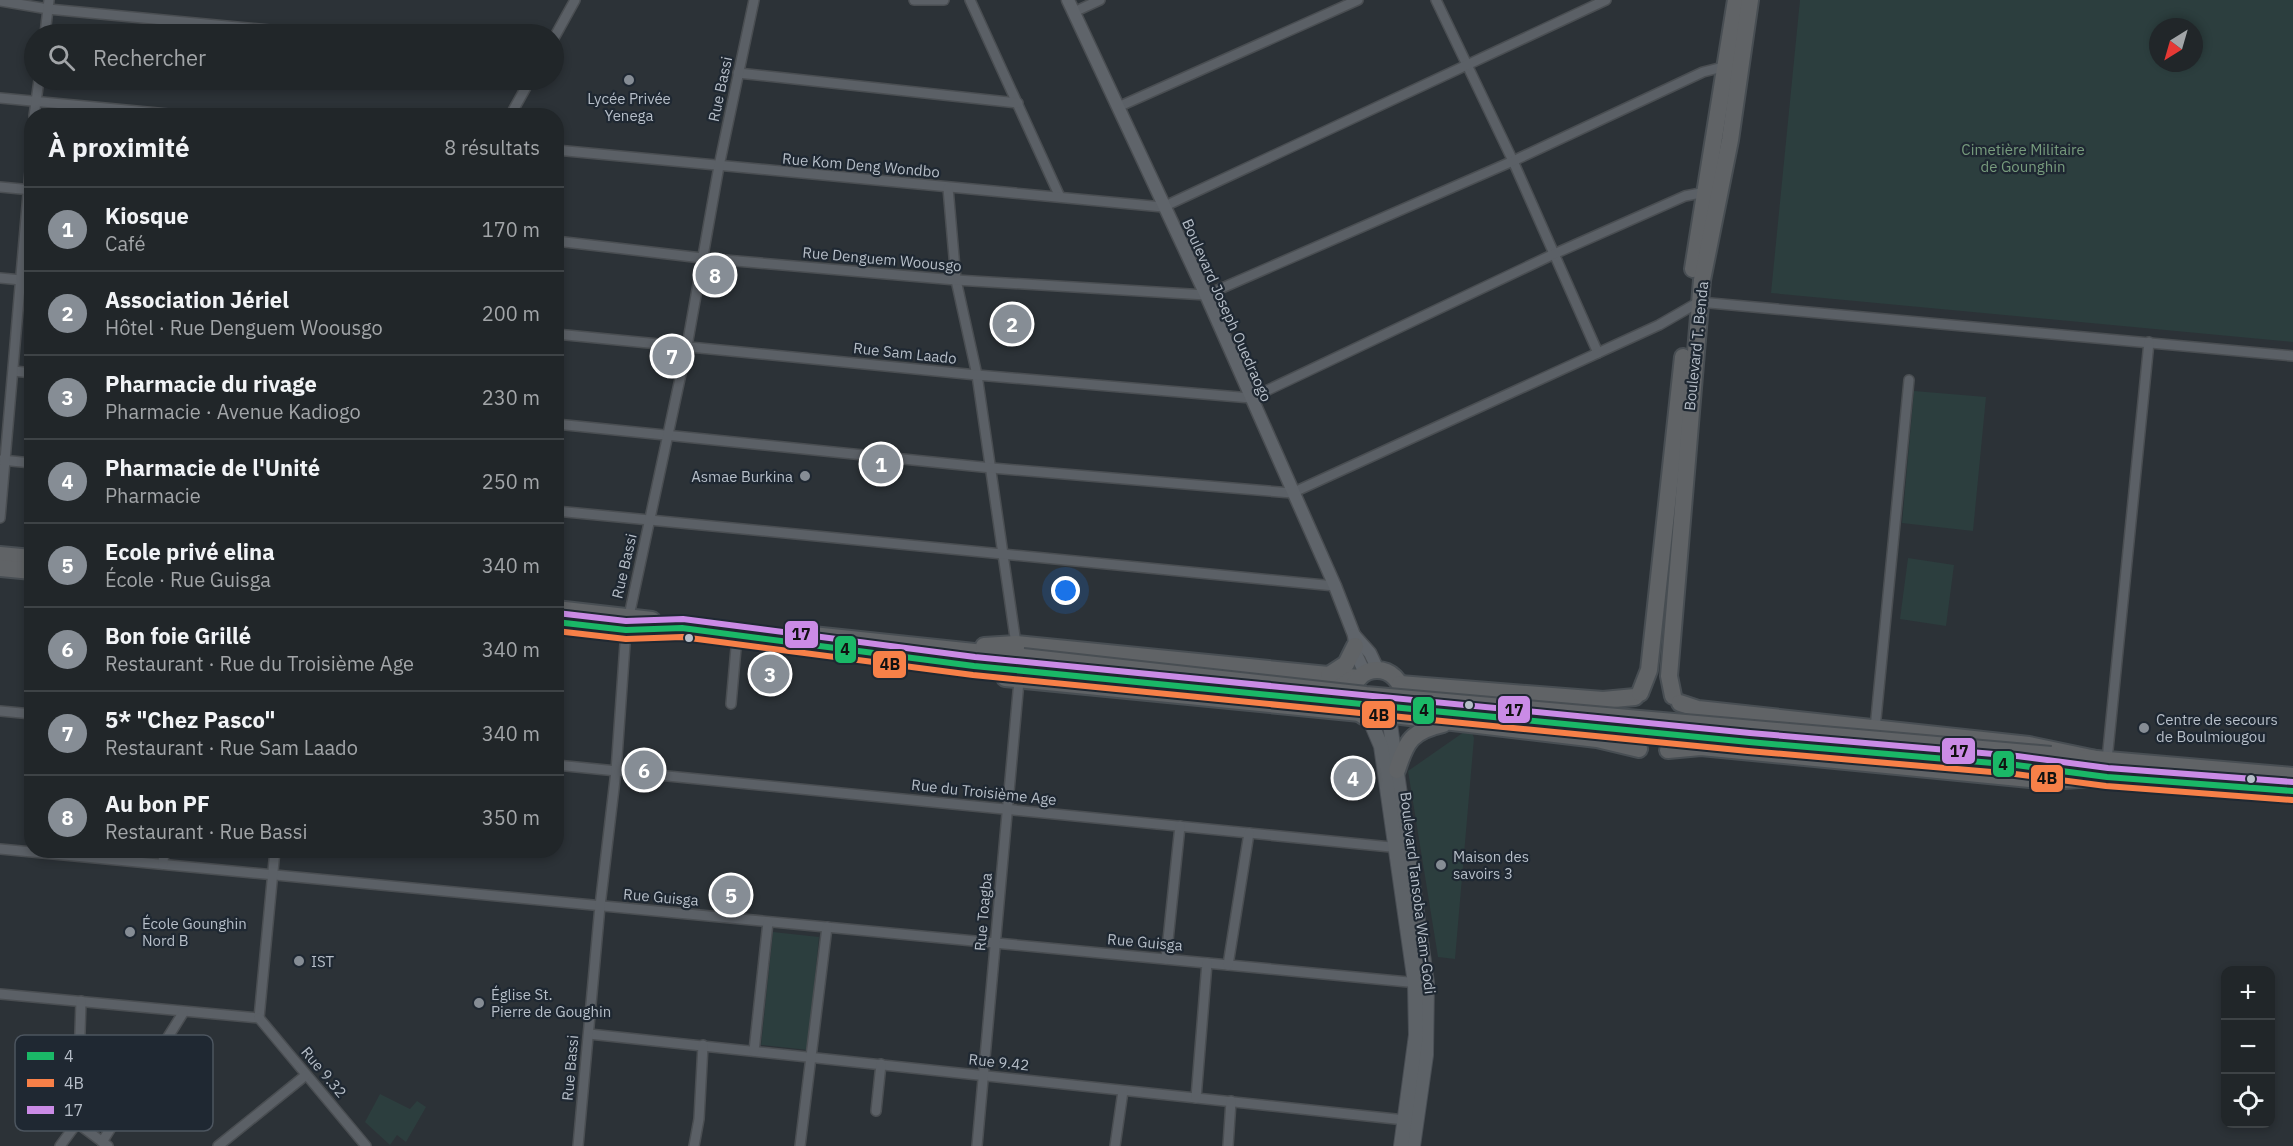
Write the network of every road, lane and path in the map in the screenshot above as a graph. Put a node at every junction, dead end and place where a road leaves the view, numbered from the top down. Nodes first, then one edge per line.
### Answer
1 (575, 0) edge
2 (754, 0) edge
3 (914, 0) edge
4 (944, 0) edge
5 (970, 0) edge
6 (1100, 0) edge
7 (1358, 0) edge
8 (1436, 0) edge
9 (1606, 0) edge
10 (1736, 0) edge
11 (1750, 0) edge
12 (0, 1) edge
13 (49, 5) edge
14 (1071, 6) edge
15 (46, 24) edge
16 (221, 24) edge
17 (562, 24) edge
18 (1466, 64) junction
19 (1727, 66) junction
20 (738, 73) junction
21 (38, 90) edge
22 (524, 90) edge
23 (0, 98) edge
24 (36, 102) junction
25 (1018, 103) junction
26 (1118, 107) junction
27 (35, 108) edge
28 (102, 108) edge
29 (514, 108) edge
30 (564, 151) edge
31 (1513, 161) junction
32 (719, 166) junction
33 (0, 187) edge
34 (948, 188) junction
35 (24, 189) edge
36 (1706, 192) junction
37 (1060, 198) junction
38 (1163, 207) junction
39 (24, 239) edge
40 (564, 242) edge
41 (1554, 254) junction
42 (702, 258) junction
43 (0, 278) edge
44 (19, 280) junction
45 (24, 280) edge
46 (956, 280) junction
47 (1206, 295) junction
48 (1694, 305) junction
49 (564, 335) edge
50 (2149, 342) junction
51 (687, 346) junction
52 (1598, 353) junction
53 (2293, 357) edge
54 (14, 371) junction
55 (24, 372) edge
56 (977, 375) junction
57 (1910, 380) dead end
58 (1251, 398) junction
59 (564, 425) edge
60 (668, 436) junction
61 (3, 460) edge
62 (24, 462) edge
63 (992, 468) junction
64 (1292, 493) junction
65 (564, 512) edge
66 (0, 518) edge
67 (650, 520) junction
68 (1004, 555) junction
69 (24, 559) edge
70 (0, 562) edge
71 (24, 570) edge
72 (1335, 586) junction
73 (564, 611) edge
74 (564, 622) edge
75 (627, 624) junction
76 (737, 637) junction
77 (1355, 641) junction
78 (973, 658) junction
79 (1020, 663) junction
80 (1367, 673) junction
81 (1329, 675) junction
82 (1400, 684) junction
83 (1637, 695) junction
84 (1677, 699) junction
85 (731, 704) dead end
86 (0, 711) edge
87 (24, 713) edge
88 (1365, 716) junction
89 (1391, 716) junction
90 (1454, 722) junction
91 (1875, 729) junction
92 (1639, 749) junction
93 (1668, 750) junction
94 (2102, 759) junction
95 (2051, 762) junction
96 (564, 766) edge
97 (1396, 770) junction
98 (616, 771) junction
99 (2293, 776) edge
100 (2106, 777) junction
101 (2293, 791) edge
102 (1007, 809) junction
103 (1180, 826) junction
104 (1248, 833) junction
105 (1402, 848) junction
106 (0, 849) edge
107 (24, 851) edge
108 (98, 858) edge
109 (163, 858) edge
110 (274, 858) edge
111 (163, 864) junction
112 (273, 875) junction
113 (600, 906) junction
114 (768, 922) junction
115 (827, 927) junction
116 (995, 943) junction
117 (1166, 959) junction
118 (1207, 963) junction
119 (1228, 965) junction
120 (1421, 983) junction
121 (0, 994) edge
122 (81, 1001) junction
123 (183, 1013) junction
124 (260, 1018) junction
125 (589, 1034) junction
126 (80, 1035) edge
127 (170, 1035) edge
128 (703, 1045) junction
129 (754, 1051) junction
130 (813, 1057) junction
131 (881, 1064) junction
132 (306, 1075) junction
133 (983, 1075) junction
134 (1123, 1091) junction
135 (1196, 1098) junction
136 (1231, 1101) junction
137 (876, 1111) dead end
138 (1405, 1120) junction
139 (71, 1131) edge
140 (88, 1131) edge
141 (113, 1131) edge
142 (105, 1144) edge
143 (60, 1146) edge
144 (218, 1146) edge
145 (366, 1146) edge
146 (578, 1146) edge
147 (694, 1146) edge
148 (800, 1146) edge
149 (977, 1146) edge
150 (1115, 1146) edge
151 (1228, 1146) edge
152 (1401, 1146) edge
153 (1413, 1146) edge

1 - 17 street
2 - 20 street, Rue Bassi
3 - 4 street
5 - 25 street
6 - 14 street
7 - 26 street
8 - 18 street
9 - 18 street
10 - 19 highway, Boulevard T. Benda
11 - 48 highway, Boulevard T. Benda
12 - 13 street
13 - 15 street
13 - 16 street
14 - 26 street, Boulevard Joseph Ouedraogo
18 - 31 street
18 - 38 street
19 - 31 street
19 - 36 highway, Boulevard T. Benda
20 - 25 street
20 - 32 street, Rue Bassi
21 - 24 street
22 - 29 street
23 - 24 street
24 - 27 street
24 - 28 street
25 - 37 street
26 - 38 street, Boulevard Joseph Ouedraogo
30 - 32 street, Rue Kom Deng Wondbo
31 - 41 street
31 - 47 street
32 - 34 street, Rue Kom Deng Wondbo
32 - 42 street, Rue Bassi
33 - 35 street
34 - 37 street, Rue Kom Deng Wondbo
34 - 46 street, Rue Toagba
36 - 41 street
36 - 48 highway, Boulevard T. Benda
37 - 38 street, Rue Kom Deng Wondbo
38 - 47 street, Boulevard Joseph Ouedraogo
39 - 44 street
40 - 42 street, Rue Denguem Woousgo
41 - 52 street
41 - 58 street
42 - 46 street, Rue Denguem Woousgo
42 - 51 street, Rue Bassi
43 - 44 street
44 - 45 street
44 - 54 street
46 - 47 street, Rue Denguem Woousgo
46 - 56 street, Rue Toagba
47 - 58 street, Boulevard Joseph Ouedraogo
48 - 50 street
48 - 52 street
48 - 83 highway, Boulevard T. Benda
48 - 84 highway, Boulevard T. Benda
49 - 51 street, Rue Sam Laado
50 - 53 street
50 - 94 street
51 - 56 street, Rue Sam Laado
51 - 60 street, Rue Bassi
52 - 64 street
54 - 55 street
54 - 61 street
56 - 58 street, Rue Sam Laado
56 - 63 street, Rue Toagba
57 - 91 street
58 - 64 street, Boulevard Joseph Ouedraogo
59 - 60 street
60 - 63 street
60 - 67 street, Rue Bassi
61 - 62 street
61 - 66 street
63 - 64 street
63 - 68 street, Rue Toagba
64 - 72 street, Boulevard Joseph Ouedraogo
65 - 67 street
67 - 68 street
67 - 75 street, Rue Bassi
68 - 72 street
68 - 79 street, Rue Toagba
69 - 70 highway
70 - 71 highway
72 - 77 street, Boulevard Joseph Ouedraogo
73 - 75 highway
74 - 75 highway
75 - 76 highway
75 - 78 highway
75 - 98 street, Rue Bassi
76 - 78 highway
76 - 85 street
77 - 80 street, Boulevard Joseph Ouedraogo
77 - 81 highway
78 - 79 highway
78 - 79 highway
79 - 81 highway
79 - 88 highway
79 - 95 highway, bridge
79 - 95 highway, bridge
79 - 102 street, Rue Toagba
80 - 81 highway
80 - 82 highway
80 - 88 highway
82 - 83 highway
82 - 89 highway
83 - 84 highway
83 - 92 highway
84 - 91 highway
84 - 93 highway
86 - 87 street
88 - 89 highway
88 - 105 main road, Boulevard Tansoba Wam-Godi
89 - 90 highway
89 - 97 main road
90 - 92 highway
90 - 97 highway
91 - 94 highway
92 - 93 highway
93 - 100 highway
94 - 95 highway
94 - 99 highway
95 - 100 highway
96 - 98 street, Rue du Troisième Age
97 - 105 main road
98 - 102 street, Rue du Troisième Age
98 - 113 street, Rue Bassi
100 - 101 highway
102 - 103 street, Rue du Troisième Age
102 - 116 street, Rue Toagba
103 - 104 street, Rue du Troisième Age
103 - 117 street
104 - 105 street, Rue du Troisième Age
104 - 119 street
105 - 120 main road, Boulevard Tansoba Wam-Godi
106 - 107 street, Rue Guisga
108 - 111 street, Rue Guisga
109 - 111 street
110 - 112 street
111 - 112 street, Rue Guisga
112 - 113 street, Rue Guisga
112 - 124 street
113 - 114 street, Rue Guisga
113 - 125 street, Rue Bassi
114 - 115 street, Rue Guisga
114 - 129 street
115 - 116 street, Rue Guisga
115 - 130 street
116 - 117 street, Rue Guisga
116 - 133 street, Rue Toagba
117 - 118 street, Rue Guisga
118 - 119 street, Rue Guisga
118 - 135 street
119 - 120 street, Rue Guisga
120 - 138 main road, Boulevard Tansoba Wam-Godi
120 - 153 main road, Boulevard Tansoba Wam-Godi
121 - 122 street
122 - 123 street
122 - 126 street
123 - 124 street
123 - 127 street
124 - 132 street, Rue 9.32
125 - 128 street, Rue 9.42
125 - 146 street, Rue Bassi
128 - 129 street, Rue 9.42
128 - 147 street
129 - 130 street, Rue 9.42
130 - 131 street, Rue 9.42
130 - 148 street
131 - 133 street, Rue 9.42
131 - 137 street
132 - 144 street
132 - 145 street, Rue 9.32
133 - 134 street, Rue 9.42
133 - 149 street, Rue Toagba
134 - 135 street, Rue 9.42
134 - 150 street
135 - 136 street, Rue 9.42
136 - 138 street, Rue 9.42
136 - 151 street
138 - 152 main road, Boulevard Tansoba Wam-Godi
139 - 143 street
140 - 142 street
141 - 142 street

